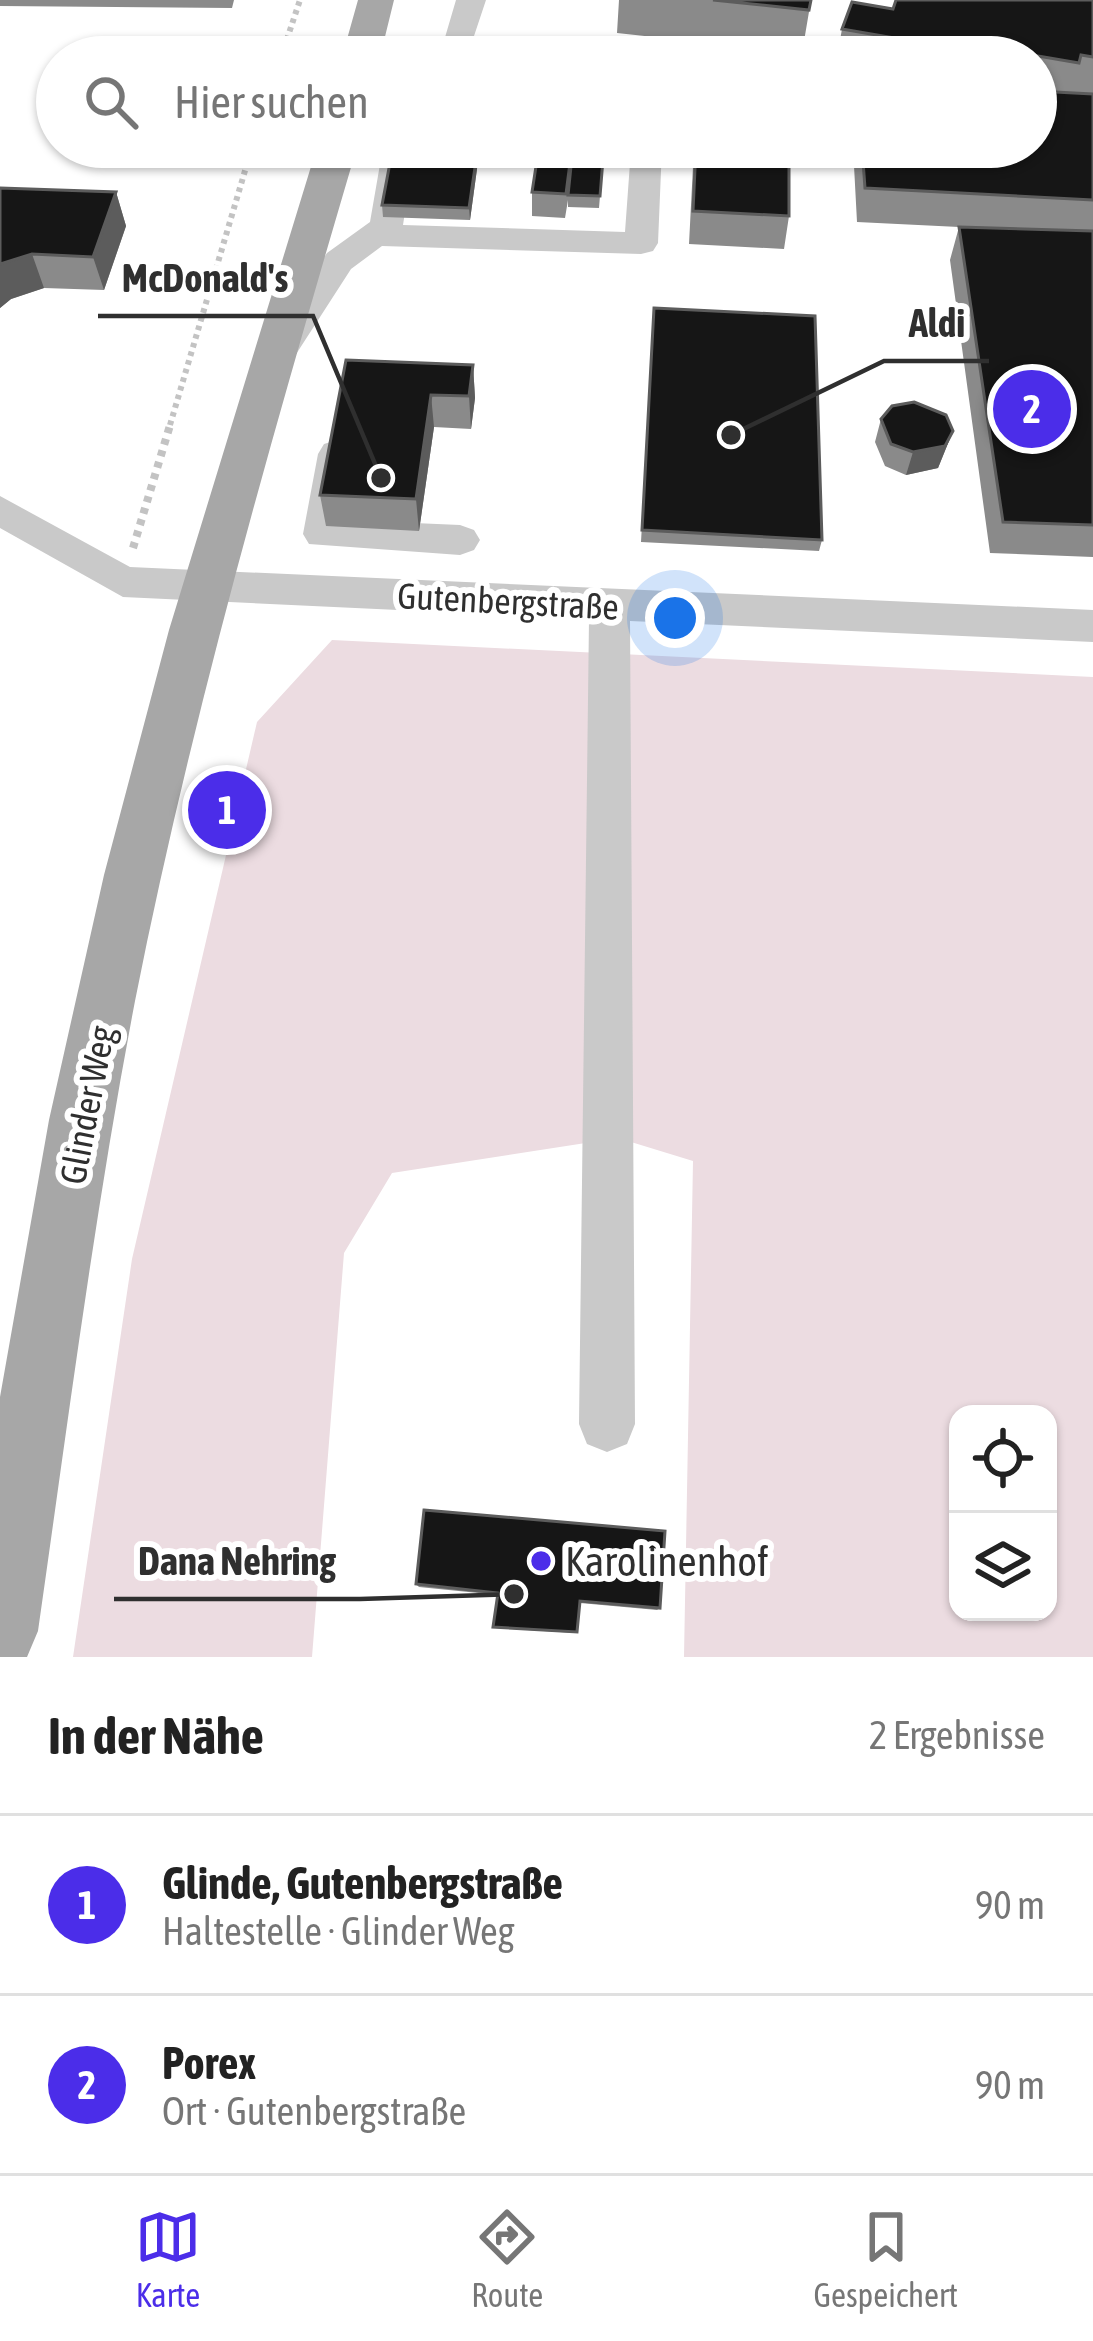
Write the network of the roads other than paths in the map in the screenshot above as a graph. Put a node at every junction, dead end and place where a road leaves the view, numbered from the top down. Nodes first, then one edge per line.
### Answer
1 (376, 0) edge
2 (471, 0) edge
3 (367, 36) edge
4 (460, 36) edge
5 (330, 168) edge
6 (396, 168) edge
7 (645, 168) edge
8 (375, 235) junction
9 (641, 243) junction
10 (641, 285) dead end
11 (269, 365) junction
12 (346, 413) edge
13 (0, 510) edge
14 (460, 540) dead end
15 (211, 586) junction
16 (610, 606) junction
17 (1093, 626) edge
18 (607, 1424) dead end
19 (0, 1631) edge

1 - 3 main road
2 - 4 street
5 - 11 main road, Glinder Weg
6 - 8 street
7 - 9 street
8 - 9 street
8 - 11 street
9 - 10 street
11 - 15 main road, Glinder Weg
12 - 14 street
13 - 15 street
15 - 16 street, Gutenbergstraße
15 - 19 main road, Glinder Weg
16 - 17 street, Gutenbergstraße
16 - 18 street

